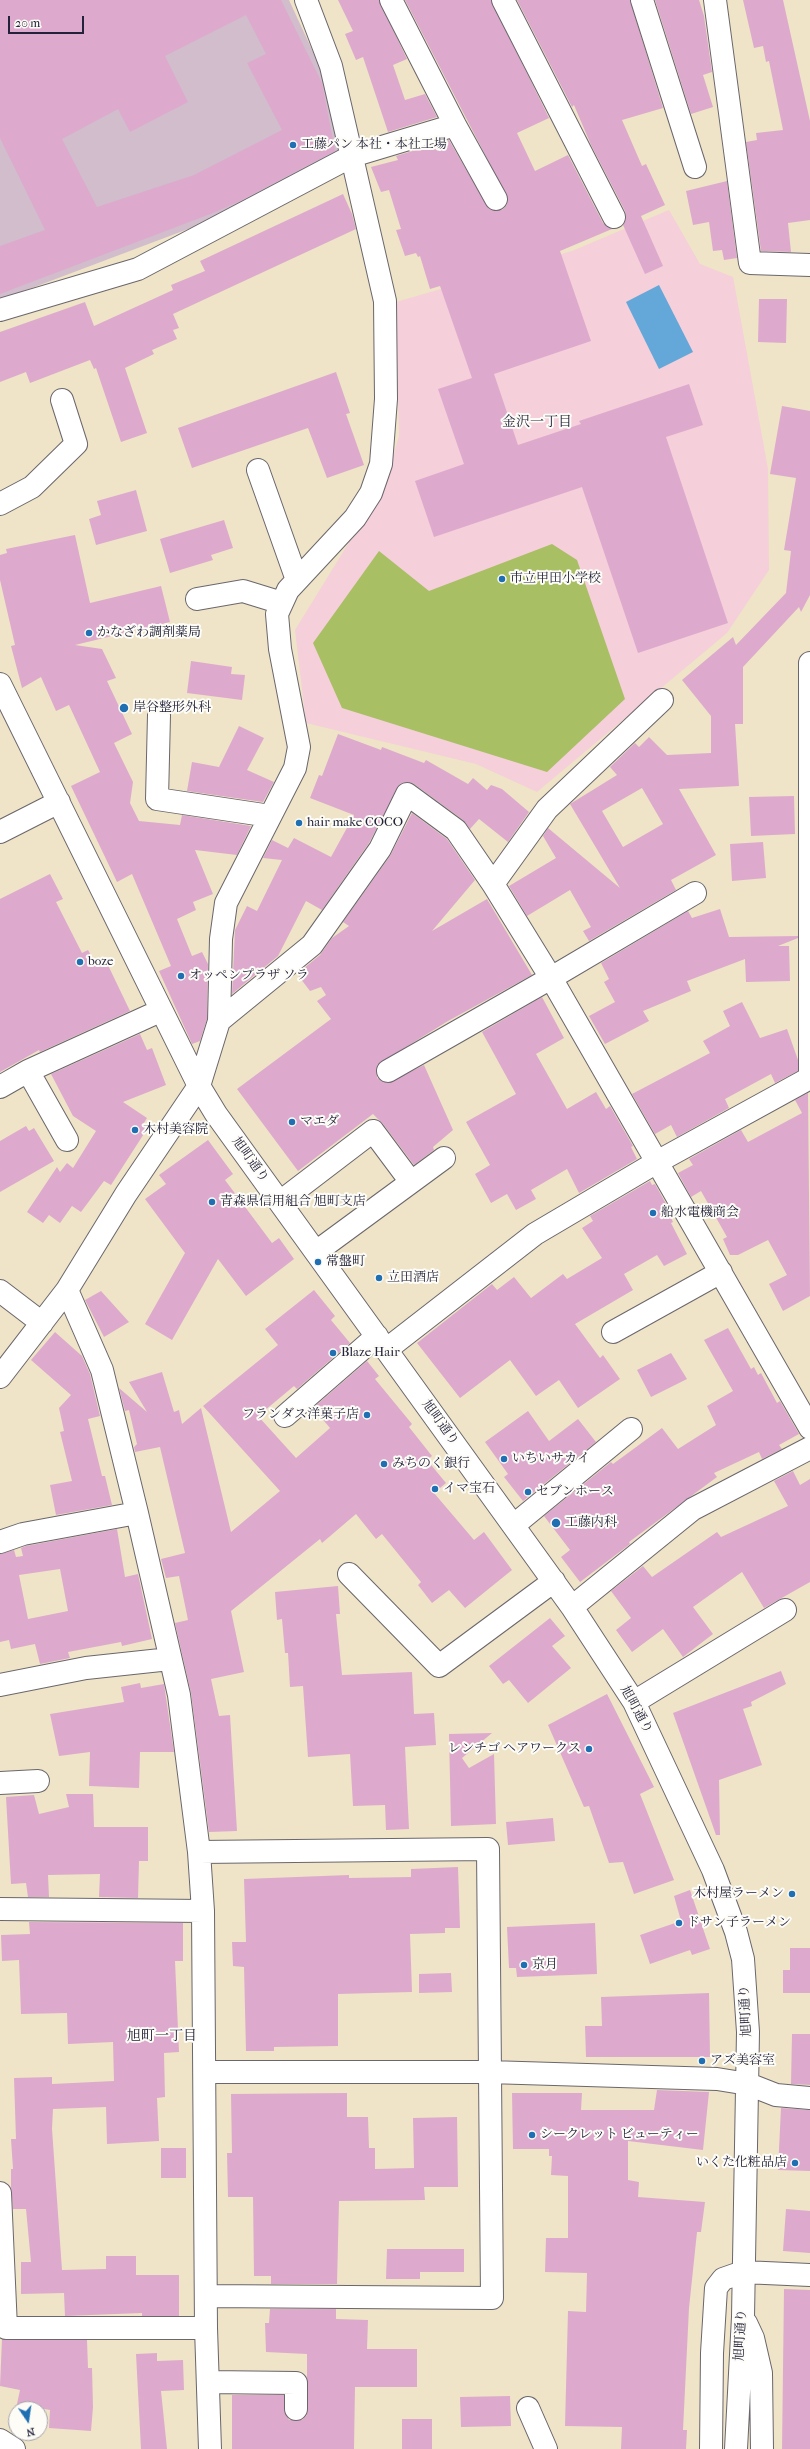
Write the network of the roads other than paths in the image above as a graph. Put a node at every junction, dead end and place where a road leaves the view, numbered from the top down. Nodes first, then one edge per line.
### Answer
1 (306, 0) edge
2 (391, 0) edge
3 (503, 0) edge
4 (642, 0) edge
5 (715, 0) edge
6 (455, 125) junction
7 (352, 156) junction
8 (695, 167) dead end
9 (496, 199) dead end
10 (614, 217) dead end
11 (810, 265) edge
12 (0, 310) edge
13 (62, 400) dead end
14 (258, 470) dead end
15 (0, 504) edge
16 (297, 580) junction
17 (197, 599) dead end
18 (282, 602) junction
19 (810, 663) edge
20 (0, 684) edge
21 (662, 700) dead end
22 (159, 715) dead end
23 (59, 802) junction
24 (270, 816) junction
25 (0, 832) edge
26 (493, 884) junction
27 (695, 893) dead end
28 (551, 978) junction
29 (160, 1011) junction
30 (219, 1021) junction
31 (28, 1071) junction
32 (388, 1071) dead end
33 (810, 1078) edge
34 (199, 1086) junction
35 (0, 1087) edge
36 (67, 1140) dead end
37 (444, 1158) dead end
38 (657, 1162) junction
39 (411, 1182) junction
40 (280, 1202) junction
41 (316, 1252) junction
42 (721, 1272) junction
43 (67, 1290) junction
44 (0, 1291) edge
45 (42, 1323) junction
46 (613, 1332) dead end
47 (382, 1342) junction
48 (0, 1377) edge
49 (285, 1416) dead end
50 (810, 1428) edge
51 (632, 1429) dead end
52 (810, 1448) edge
53 (137, 1513) junction
54 (514, 1525) junction
55 (0, 1542) edge
56 (349, 1574) dead end
57 (554, 1581) junction
58 (572, 1607) junction
59 (785, 1610) dead end
60 (170, 1659) junction
61 (0, 1685) edge
62 (634, 1702) junction
63 (38, 1781) dead end
64 (0, 1783) edge
65 (199, 1852) junction
66 (0, 1908) edge
67 (203, 1911) junction
68 (205, 2072) junction
69 (489, 2072) junction
70 (748, 2084) junction
71 (810, 2098) edge
72 (0, 2193) edge
73 (743, 2272) junction
74 (810, 2275) edge
75 (206, 2296) junction
76 (742, 2317) junction
77 (206, 2328) junction
78 (208, 2382) junction
79 (528, 2408) dead end
80 (296, 2409) dead end
81 (0, 2440) edge
82 (14, 2449) edge
83 (210, 2449) edge
84 (546, 2449) edge
85 (711, 2449) edge
86 (736, 2449) edge
87 (762, 2449) edge

1 - 7 street
2 - 6 street
3 - 10 street
4 - 8 street
5 - 11 street
6 - 7 street
6 - 9 street
7 - 12 street
7 - 16 street
13 - 15 street
14 - 16 street
16 - 18 street
17 - 18 street
18 - 24 street
19 - 33 street
20 - 23 street, 旭町通り
21 - 26 street
22 - 24 street
23 - 25 street
23 - 29 street, 旭町通り
24 - 30 street
26 - 28 street
26 - 30 street
27 - 28 street
28 - 32 street
28 - 38 street
29 - 31 street
29 - 34 street, 旭町通り
30 - 34 street
31 - 35 street
31 - 36 street
33 - 38 street
34 - 40 street, 旭町通り
34 - 43 street
37 - 39 street
38 - 42 street
38 - 47 street
39 - 40 street
39 - 41 street
40 - 41 street, 旭町通り
41 - 47 street, 旭町通り
42 - 46 street
42 - 50 street
43 - 45 street
43 - 53 street
44 - 45 street
45 - 48 street
47 - 49 street
47 - 54 street, 旭町通り
51 - 54 street
52 - 58 street
53 - 55 street
53 - 60 street
54 - 57 street, 旭町通り
56 - 57 street
57 - 58 street, 旭町通り
58 - 62 street, 旭町通り
59 - 62 street
60 - 61 street
60 - 65 street
62 - 70 street, 旭町通り
63 - 64 street
65 - 67 street
65 - 69 street
66 - 67 street
67 - 68 street
68 - 69 street
68 - 75 street
69 - 70 street
69 - 75 street
70 - 71 street
70 - 73 street, 旭町通り
72 - 77 street
73 - 74 street
73 - 76 street, 旭町通り
73 - 85 street
75 - 77 street
76 - 86 street, 旭町通り
76 - 87 street
77 - 78 street
78 - 80 street
78 - 83 street
79 - 84 street
81 - 82 street

